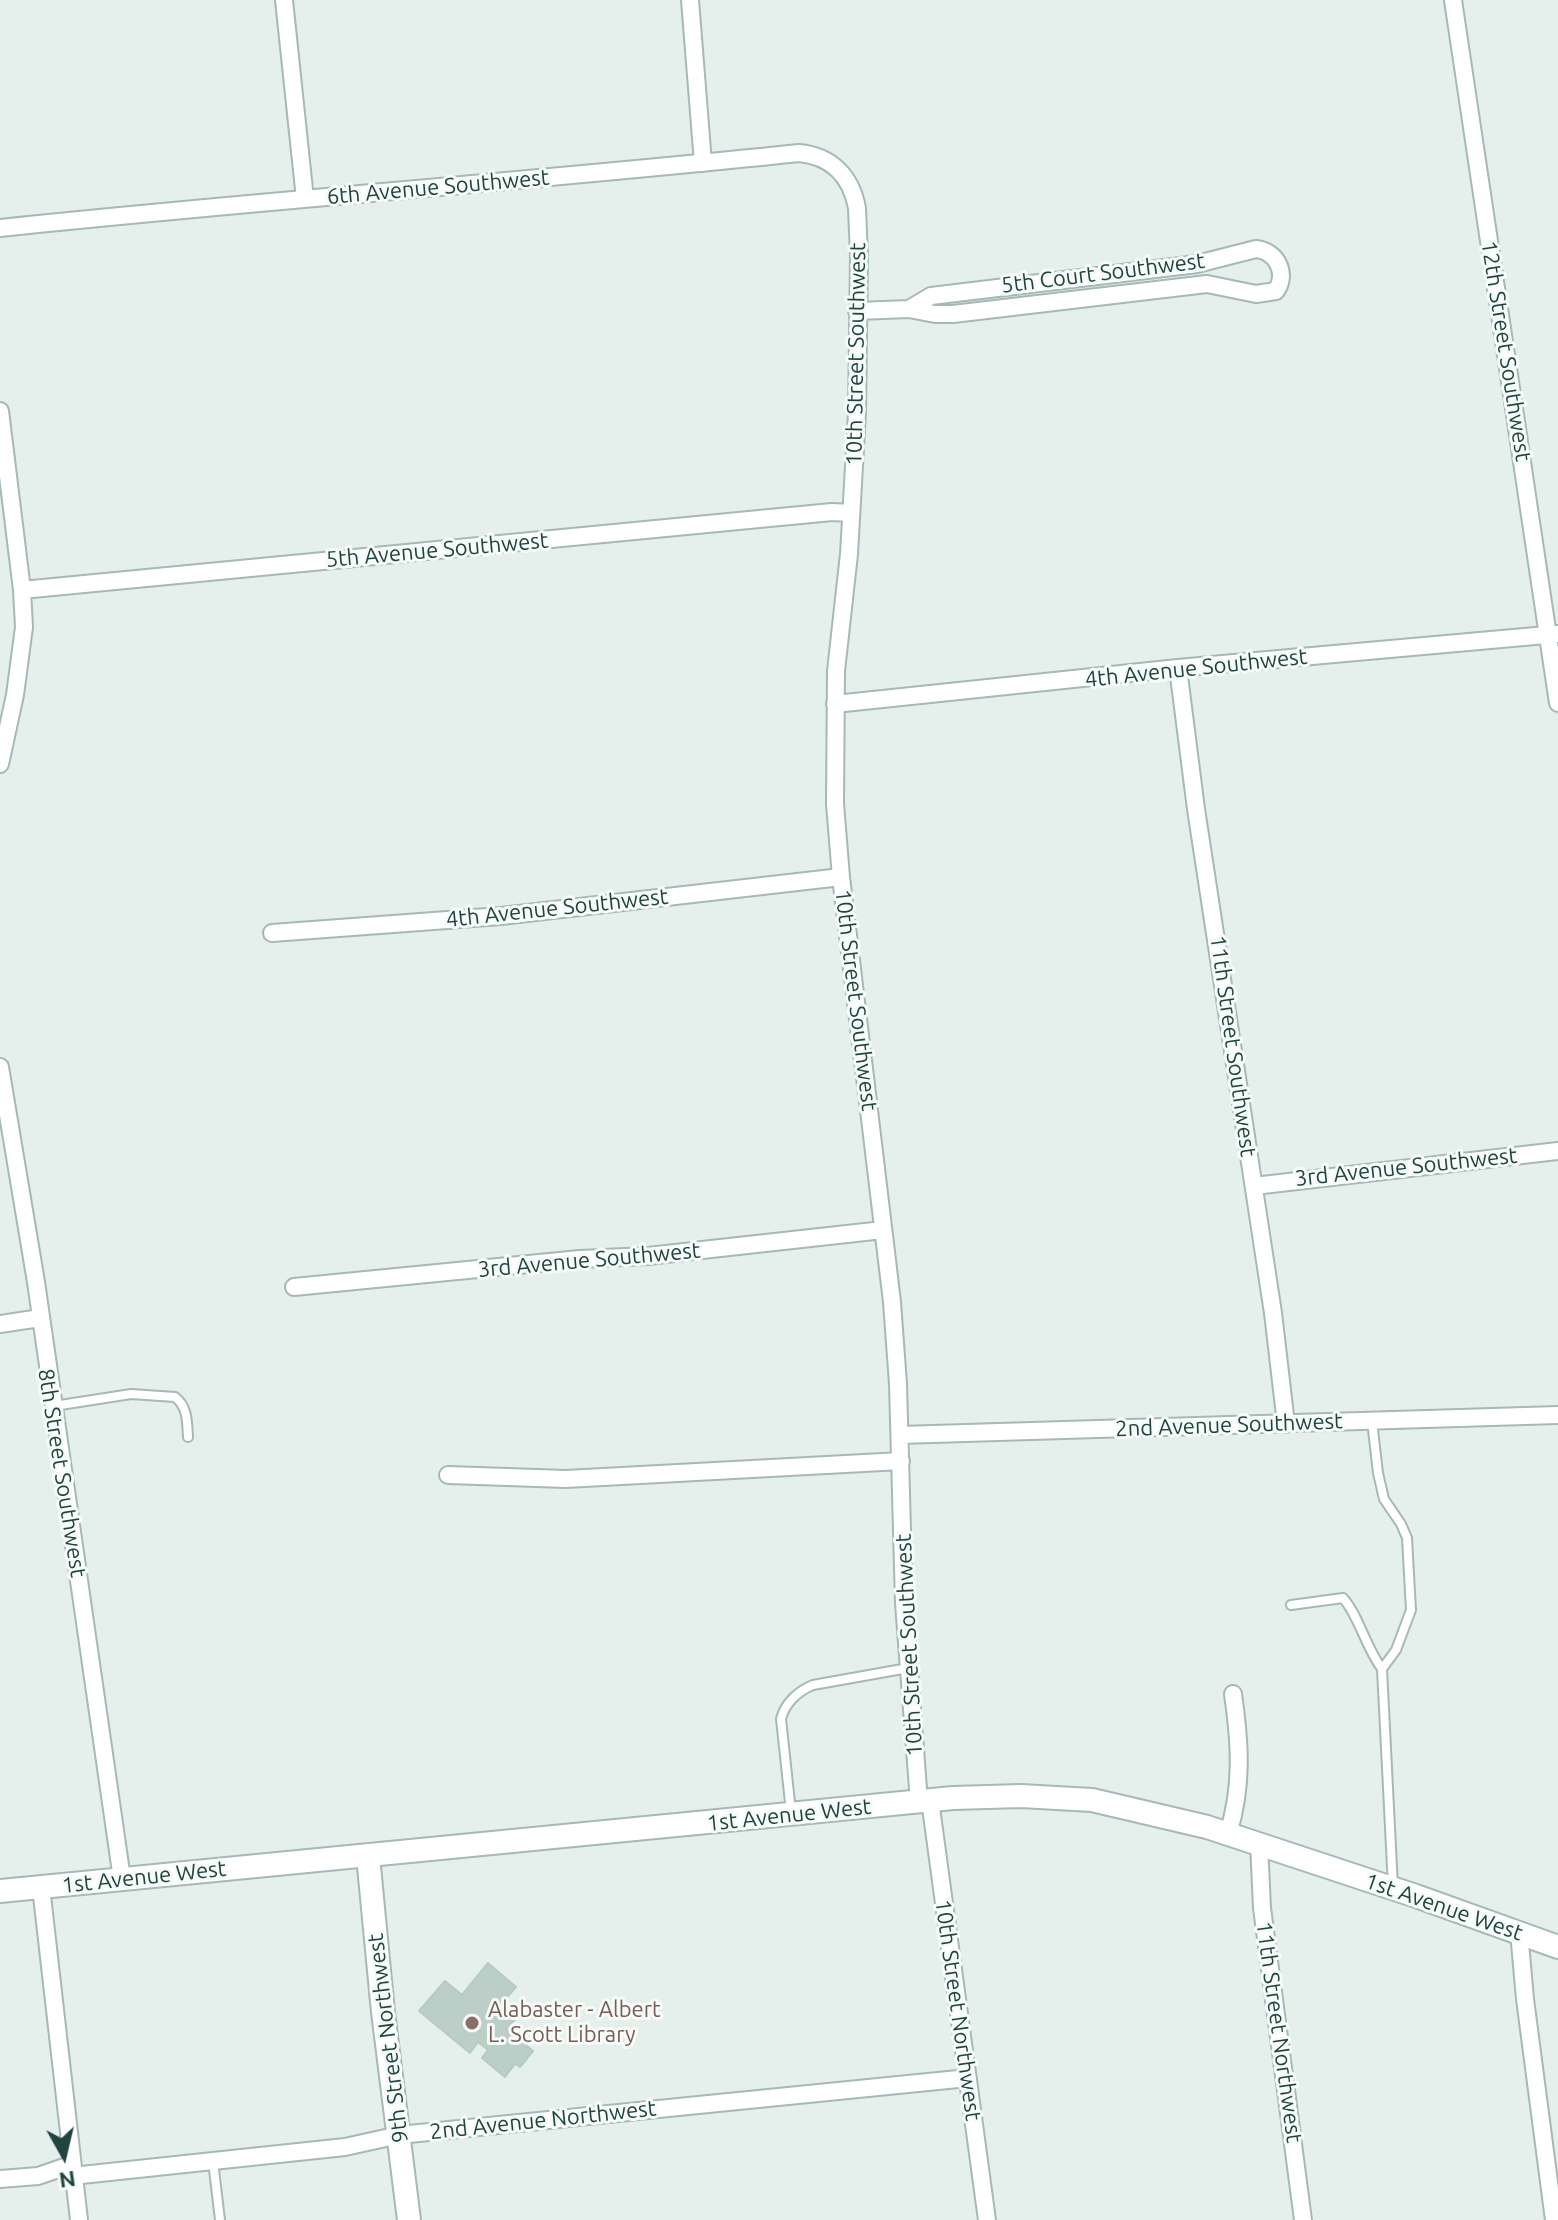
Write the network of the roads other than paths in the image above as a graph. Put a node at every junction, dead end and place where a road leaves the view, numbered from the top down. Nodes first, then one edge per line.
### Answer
1 (284, 0) edge
2 (690, 0) edge
3 (1453, 0) edge
4 (703, 163) junction
5 (855, 198) joint
6 (305, 199) junction
7 (0, 228) edge
8 (909, 309) junction
9 (857, 311) junction
10 (0, 411) edge
11 (851, 513) junction
12 (22, 590) junction
13 (1554, 635) edge
14 (1178, 668) junction
15 (1558, 703) edge
16 (835, 704) junction
17 (0, 764) edge
18 (841, 877) junction
19 (272, 933) dead end
20 (0, 1067) edge
21 (1558, 1151) edge
22 (1254, 1186) junction
23 (883, 1230) junction
24 (294, 1287) dead end
25 (40, 1318) junction
26 (0, 1324) edge
27 (54, 1406) junction
28 (1558, 1415) edge
29 (1372, 1421) junction
30 (1286, 1424) junction
31 (900, 1435) junction
32 (188, 1437) dead end
33 (901, 1461) junction
34 (448, 1475) dead end
35 (1291, 1605) dead end
36 (908, 1668) junction
37 (1382, 1669) junction
38 (1233, 1694) dead end
39 (925, 1801) junction
40 (791, 1815) junction
41 (1228, 1834) junction
42 (1259, 1843) junction
43 (368, 1856) junction
44 (122, 1879) junction
45 (41, 1887) junction
46 (1393, 1888) junction
47 (0, 1891) edge
48 (1519, 1932) junction
49 (1558, 1947) edge
50 (968, 2078) junction
51 (399, 2135) junction
52 (213, 2161) junction
53 (71, 2170) junction
54 (0, 2179) edge
55 (79, 2220) edge
56 (220, 2220) edge
57 (409, 2220) edge
58 (987, 2220) edge
59 (1303, 2220) edge
60 (1554, 2220) edge

1 - 6 street
2 - 4 street
3 - 13 street, 12th Street Southwest
4 - 5 street, 6th Avenue Southwest
4 - 6 street, 6th Avenue Southwest
5 - 9 street, 10th Street Southwest
6 - 7 street, 6th Avenue Southwest
8 - 8 street, 5th Court Southwest
8 - 9 street, 5th Court Southwest
9 - 11 street, 10th Street Southwest
10 - 12 street
11 - 12 street, 5th Avenue Southwest
11 - 16 street, 10th Street Southwest
12 - 17 street
13 - 14 street, 4th Avenue Southwest
13 - 15 street, 12th Street Southwest
14 - 16 street, 4th Avenue Southwest
14 - 22 street, 11th Street Southwest
16 - 18 street, 10th Street Southwest
18 - 19 street, 4th Avenue Southwest
18 - 23 street, 10th Street Southwest
20 - 25 street, 8th Street Southwest
21 - 22 street, 3rd Avenue Southwest
22 - 30 street, 11th Street Southwest
23 - 24 street, 3rd Avenue Southwest
23 - 31 street, 10th Street Southwest
25 - 26 street
25 - 27 street, 8th Street Southwest
27 - 32 lane
27 - 44 street, 8th Street Southwest
28 - 29 street, 2nd Avenue Southwest
29 - 30 street, 2nd Avenue Southwest
29 - 37 lane
30 - 31 street, 2nd Avenue Southwest
31 - 33 street, 10th Street Southwest
33 - 34 street
33 - 36 street, 10th Street Southwest
35 - 37 lane
36 - 39 street, 10th Street Southwest
36 - 40 lane
37 - 46 lane
38 - 41 street
39 - 40 street, 1st Avenue West
39 - 41 street, 1st Avenue West
39 - 50 street, 10th Street Northwest
40 - 43 street, 1st Avenue West
41 - 42 street, 1st Avenue West
42 - 46 street, 1st Avenue West
42 - 59 street, 11th Street Northwest
43 - 44 street, 1st Avenue West
43 - 51 street, 9th Street Northwest
44 - 45 street, 1st Avenue West
45 - 47 street, 1st Avenue West
45 - 53 street
46 - 48 street, 1st Avenue West
48 - 49 street, 1st Avenue West
48 - 60 street
50 - 51 street, 2nd Avenue Northwest
50 - 58 street, 10th Street Northwest
51 - 52 street, 2nd Avenue Northwest
51 - 57 street, 9th Street Northwest
52 - 53 street, 2nd Avenue Northwest
52 - 56 lane
53 - 54 street, 2nd Avenue Northwest
53 - 55 street

